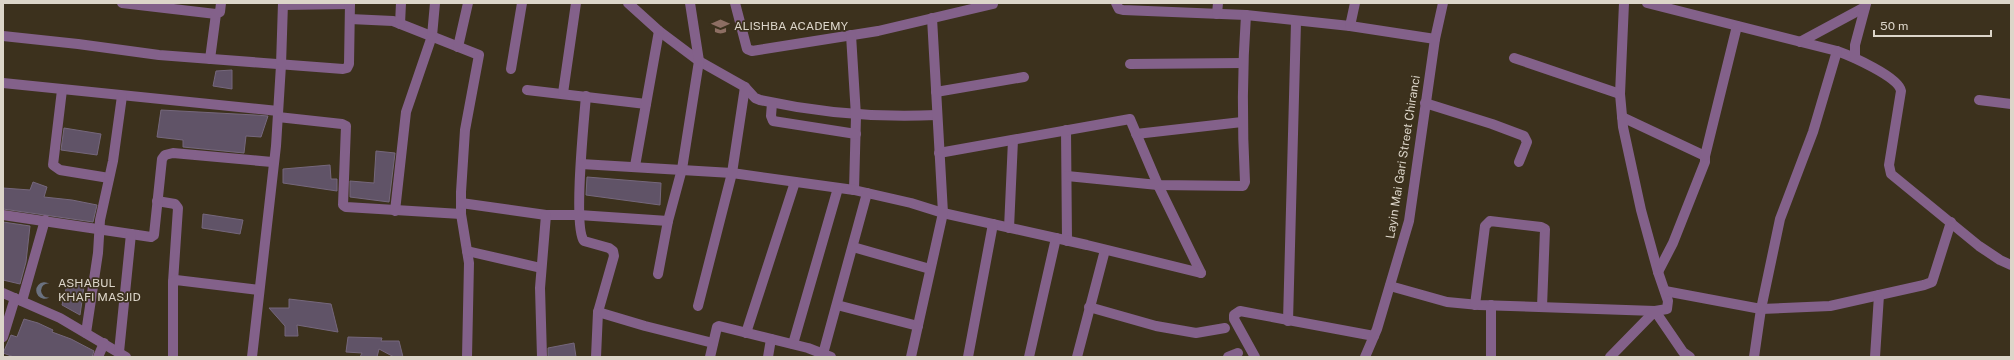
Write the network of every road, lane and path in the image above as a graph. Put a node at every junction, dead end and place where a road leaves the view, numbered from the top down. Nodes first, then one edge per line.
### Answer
1 (122, 3) edge
2 (221, 3) edge
3 (350, 3) edge
4 (401, 3) edge
5 (435, 3) edge
6 (468, 3) edge
7 (522, 3) edge
8 (576, 3) edge
9 (628, 3) edge
10 (641, 3) edge
11 (690, 3) edge
12 (736, 3) edge
13 (1116, 3) edge
14 (1218, 3) edge
15 (1355, 3) edge
16 (1443, 3) edge
17 (1624, 3) edge
18 (1647, 3) edge
19 (283, 4) edge
20 (993, 4) dead end
21 (1866, 5) edge
22 (1163, 7) edge
23 (216, 14) junction
24 (642, 14) junction
25 (1217, 14) junction
26 (1246, 16) junction
27 (350, 18) junction
28 (932, 18) junction
29 (1296, 22) junction
30 (400, 24) junction
31 (1350, 26) junction
32 (1737, 26) junction
33 (659, 31) junction
34 (852, 35) junction
35 (3, 36) edge
36 (432, 36) junction
37 (1435, 39) junction
38 (1800, 42) junction
39 (458, 47) junction
40 (1837, 51) junction
41 (1514, 58) dead end
42 (1855, 58) junction
43 (210, 59) junction
44 (699, 61) junction
45 (1243, 63) junction
46 (1130, 64) dead end
47 (281, 65) junction
48 (511, 69) dead end
49 (1024, 77) dead end
50 (3, 83) edge
51 (745, 87) junction
52 (62, 90) junction
53 (527, 90) dead end
54 (936, 92) junction
55 (563, 93) junction
56 (1620, 94) junction
57 (122, 96) junction
58 (586, 96) junction
59 (1979, 100) dead end
60 (772, 103) junction
61 (1425, 103) junction
62 (646, 104) junction
63 (2011, 104) edge
64 (278, 114) junction
65 (856, 116) junction
66 (937, 116) junction
67 (1622, 117) junction
68 (1242, 122) junction
69 (1066, 130) junction
70 (856, 134) junction
71 (1136, 134) junction
72 (1013, 140) junction
73 (939, 153) junction
74 (1705, 156) junction
75 (272, 162) junction
76 (1519, 162) dead end
77 (581, 164) junction
78 (635, 166) junction
79 (682, 169) junction
80 (732, 173) junction
81 (1067, 176) junction
82 (109, 178) junction
83 (795, 182) junction
84 (1158, 184) junction
85 (838, 188) junction
86 (854, 190) junction
87 (867, 193) junction
88 (157, 201) junction
89 (461, 203) junction
90 (395, 211) junction
91 (943, 213) junction
92 (461, 214) junction
93 (3, 215) edge
94 (546, 215) junction
95 (579, 215) junction
96 (45, 220) junction
97 (668, 221) junction
98 (1951, 222) junction
99 (993, 224) junction
100 (1009, 228) junction
101 (100, 229) junction
102 (131, 234) junction
103 (1056, 238) junction
104 (1067, 241) junction
105 (853, 247) junction
106 (1105, 250) junction
107 (467, 251) junction
108 (2011, 265) edge
109 (541, 268) junction
110 (930, 269) junction
111 (1658, 272) junction
112 (658, 274) dead end
113 (173, 282) junction
114 (1390, 286) junction
115 (258, 290) junction
116 (1665, 291) junction
117 (3, 293) edge
118 (1879, 295) junction
119 (19, 300) junction
120 (837, 305) junction
121 (1475, 305) junction
122 (1491, 305) junction
123 (698, 306) dead end
124 (1089, 307) junction
125 (1542, 307) junction
126 (1761, 309) junction
127 (1655, 311) junction
128 (598, 312) junction
129 (1288, 321) junction
130 (918, 326) junction
131 (1225, 328) dead end
132 (86, 333) junction
133 (746, 333) junction
134 (1374, 336) junction
135 (3, 337) edge
136 (771, 339) junction
137 (713, 343) junction
138 (104, 344) junction
139 (793, 344) junction
140 (1238, 353) dead end
141 (122, 355) edge
142 (827, 356) edge
143 (98, 357) edge
144 (173, 357) edge
145 (252, 357) edge
146 (467, 357) edge
147 (542, 357) edge
148 (596, 357) edge
149 (710, 357) edge
150 (768, 357) edge
151 (911, 357) edge
152 (968, 357) edge
153 (1029, 357) edge
154 (1077, 357) edge
155 (1228, 357) edge
156 (1255, 357) edge
157 (1365, 357) edge
158 (1491, 357) edge
159 (1610, 357) edge
160 (1690, 357) edge
161 (1754, 357) edge
162 (1875, 357) edge

1 - 23 street
2 - 23 street
3 - 19 street
3 - 27 street
4 - 30 street
5 - 36 street
6 - 39 street
7 - 48 street
8 - 55 street
9 - 24 street
10 - 24 street
11 - 44 street
12 - 34 street
13 - 22 street
14 - 25 street
15 - 31 street
16 - 37 street, Layin Mai Gari Street Chiranci
17 - 56 street
18 - 32 street
19 - 47 street
20 - 28 street
21 - 38 street
21 - 42 street
22 - 25 street
23 - 43 street
24 - 33 street
25 - 26 street
26 - 29 street
26 - 45 street
27 - 30 street
27 - 47 street
28 - 34 street
28 - 54 street
29 - 31 street
29 - 129 street
30 - 36 street
31 - 37 street
32 - 38 street
32 - 74 street
33 - 44 street
33 - 62 street
34 - 65 street
35 - 43 street
36 - 39 street
36 - 90 street
37 - 61 street, Layin Mai Gari Street Chiranci
38 - 40 street
39 - 89 street
40 - 42 street
40 - 126 street
41 - 56 street
42 - 98 street
43 - 47 street
44 - 51 street
44 - 79 street
45 - 46 street
45 - 68 street
47 - 64 street
49 - 54 street
50 - 52 street
51 - 60 street
51 - 80 street
52 - 57 street
52 - 82 street
53 - 55 street
54 - 66 street
55 - 58 street
56 - 67 street
57 - 64 street
57 - 82 street
58 - 62 street
58 - 77 street
59 - 63 street
60 - 65 street
60 - 70 street
61 - 76 street
61 - 114 street, Layin Mai Gari Street Chiranci
62 - 78 street
64 - 75 street
64 - 90 street
65 - 66 street
65 - 70 street
66 - 73 street
67 - 74 street
67 - 111 street
68 - 71 street
68 - 84 street
69 - 71 street
69 - 72 street
69 - 81 street
70 - 86 street
71 - 84 street
72 - 73 street
72 - 100 street
73 - 91 street
74 - 111 street
75 - 88 street
75 - 115 street
77 - 78 street
77 - 95 street
78 - 79 street
79 - 80 street
79 - 97 street
80 - 83 street
80 - 123 street
81 - 84 street
81 - 104 street
82 - 101 street
83 - 85 street
83 - 133 street
84 - 106 street
85 - 86 street
85 - 139 street
86 - 87 street
87 - 91 street
87 - 105 street
88 - 102 street
88 - 113 street
89 - 92 street
89 - 94 street
90 - 92 street
91 - 99 street
91 - 110 street
92 - 107 street
93 - 96 street
94 - 95 street
94 - 109 street
95 - 97 street
95 - 128 street
96 - 101 street
96 - 119 street
97 - 112 street
98 - 108 street
98 - 118 street
99 - 100 street
99 - 152 street
100 - 103 street
101 - 102 street
101 - 132 street
102 - 141 street
103 - 104 street
103 - 153 street
104 - 106 street
105 - 110 street
105 - 120 street
106 - 124 street
107 - 109 street
107 - 146 street
109 - 147 street
110 - 130 street
111 - 116 street
113 - 115 street
113 - 144 street
114 - 121 street
114 - 134 street, Layin Mai Gari Street Chiranci
115 - 145 street
116 - 126 street
116 - 127 street
117 - 119 street
118 - 126 street
118 - 162 street
119 - 132 street
119 - 135 street
120 - 130 street
120 - 142 street
121 - 122 street
121 - 125 street
122 - 125 street
122 - 158 street
124 - 131 street
124 - 154 street
125 - 127 street
126 - 161 street
127 - 159 street
127 - 160 street
128 - 137 street
128 - 148 street
129 - 134 street
129 - 156 street
130 - 151 street
132 - 138 street
133 - 136 street
133 - 137 street
134 - 157 street, Layin Mai Gari Street Chiranci
136 - 139 street
136 - 150 street
137 - 149 street
138 - 141 street
138 - 143 street
139 - 142 street
140 - 155 street

